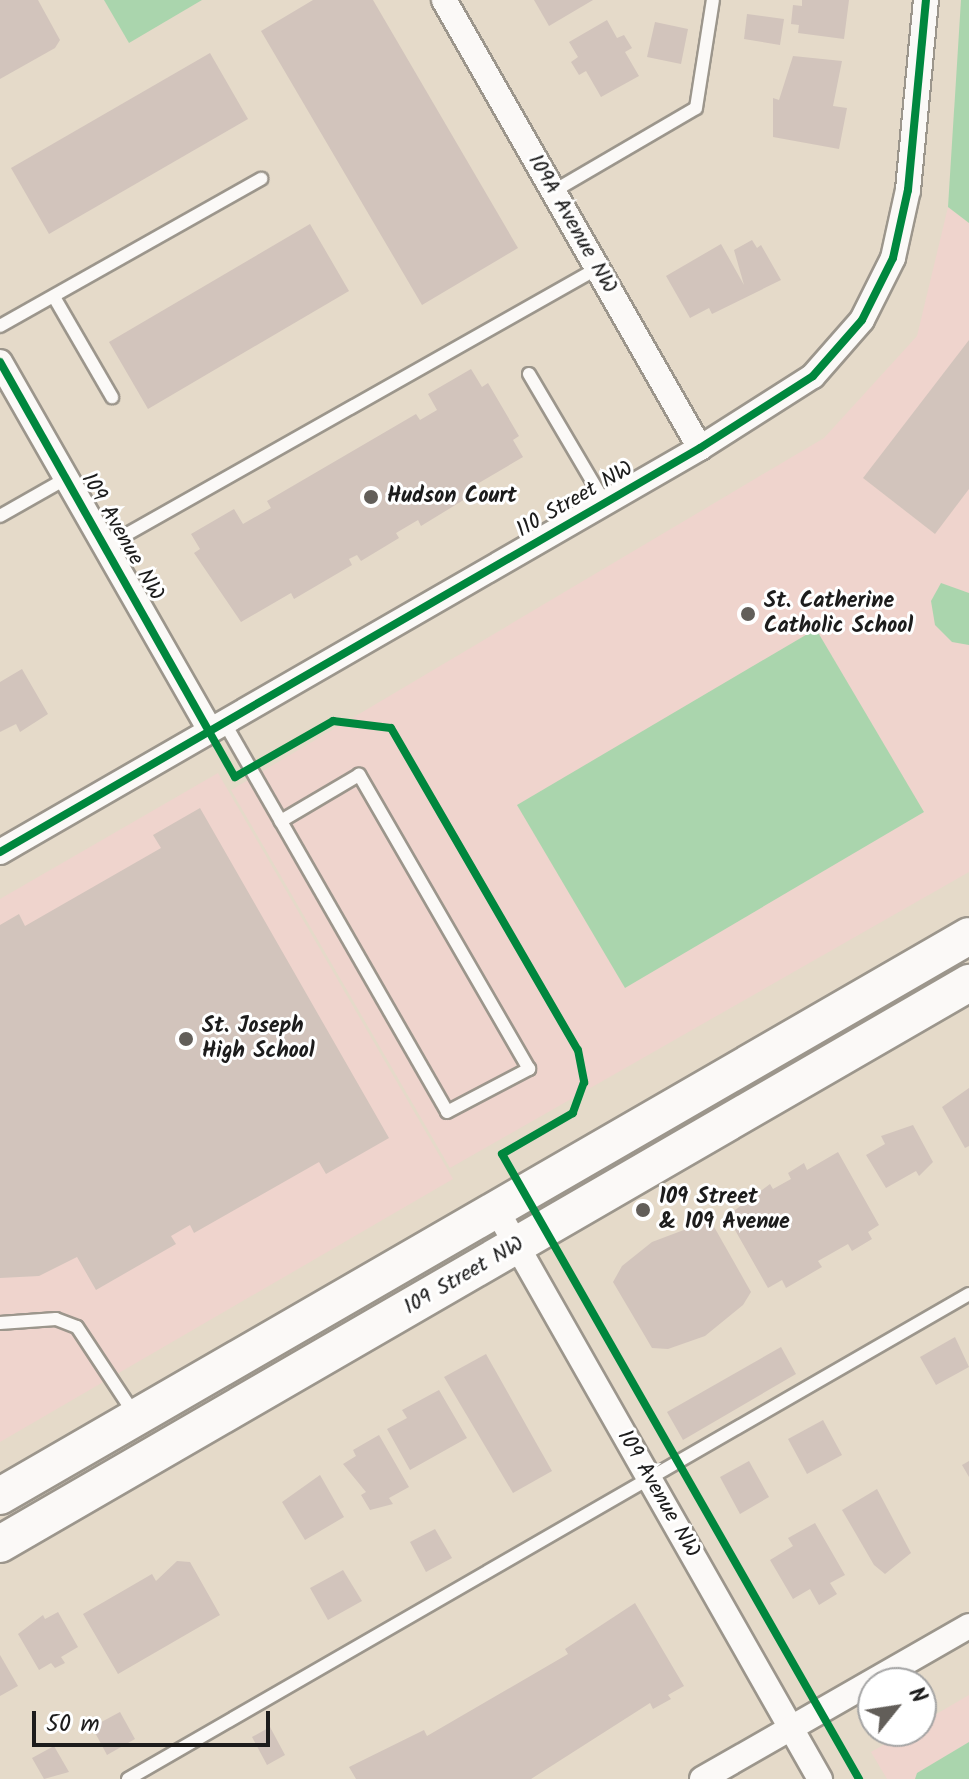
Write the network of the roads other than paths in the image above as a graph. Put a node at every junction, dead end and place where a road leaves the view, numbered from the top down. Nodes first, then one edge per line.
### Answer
1 (444, 0) edge
2 (713, 0) edge
3 (926, 0) edge
4 (261, 179) dead end
5 (554, 191) junction
6 (598, 268) junction
7 (54, 297) junction
8 (0, 326) edge
9 (0, 362) edge
10 (529, 374) dead end
11 (112, 397) dead end
12 (700, 448) junction
13 (67, 478) junction
14 (605, 503) junction
15 (0, 516) edge
16 (106, 546) junction
17 (217, 726) junction
18 (281, 821) junction
19 (0, 852) edge
20 (969, 936) edge
21 (969, 983) edge
22 (496, 1209) junction
23 (517, 1246) junction
24 (969, 1294) edge
25 (0, 1323) edge
26 (136, 1417) junction
27 (648, 1476) junction
28 (0, 1496) edge
29 (0, 1544) edge
30 (969, 1626) edge
31 (791, 1728) junction
32 (128, 1779) edge
33 (702, 1779) edge
34 (820, 1779) edge

1 - 5 street, 109A Avenue NW
2 - 5 lane
3 - 12 street, 110 Street NW
4 - 7 lane
5 - 6 street, 109A Avenue NW
6 - 12 street, 109A Avenue NW
6 - 16 lane
7 - 8 lane
7 - 11 lane
9 - 13 street, 109 Avenue NW
10 - 14 lane
12 - 14 street, 110 Street NW
13 - 15 lane
13 - 16 street, 109 Avenue NW
14 - 17 street, 110 Street NW
16 - 17 street, 109 Avenue NW
17 - 18 lane
17 - 19 street, 110 Street NW
18 - 18 lane
20 - 22 main road, 109 Street NW
21 - 23 main road, 109 Street NW
22 - 23 street, 109 Avenue NW
22 - 26 main road, 109 Street NW
23 - 27 street, 109 Avenue NW
23 - 29 main road, 109 Street NW
24 - 27 lane
25 - 26 lane
26 - 28 main road, 109 Street NW
27 - 31 street, 109 Avenue NW
27 - 32 lane
30 - 31 street
31 - 33 street
31 - 34 street, 109 Avenue NW

